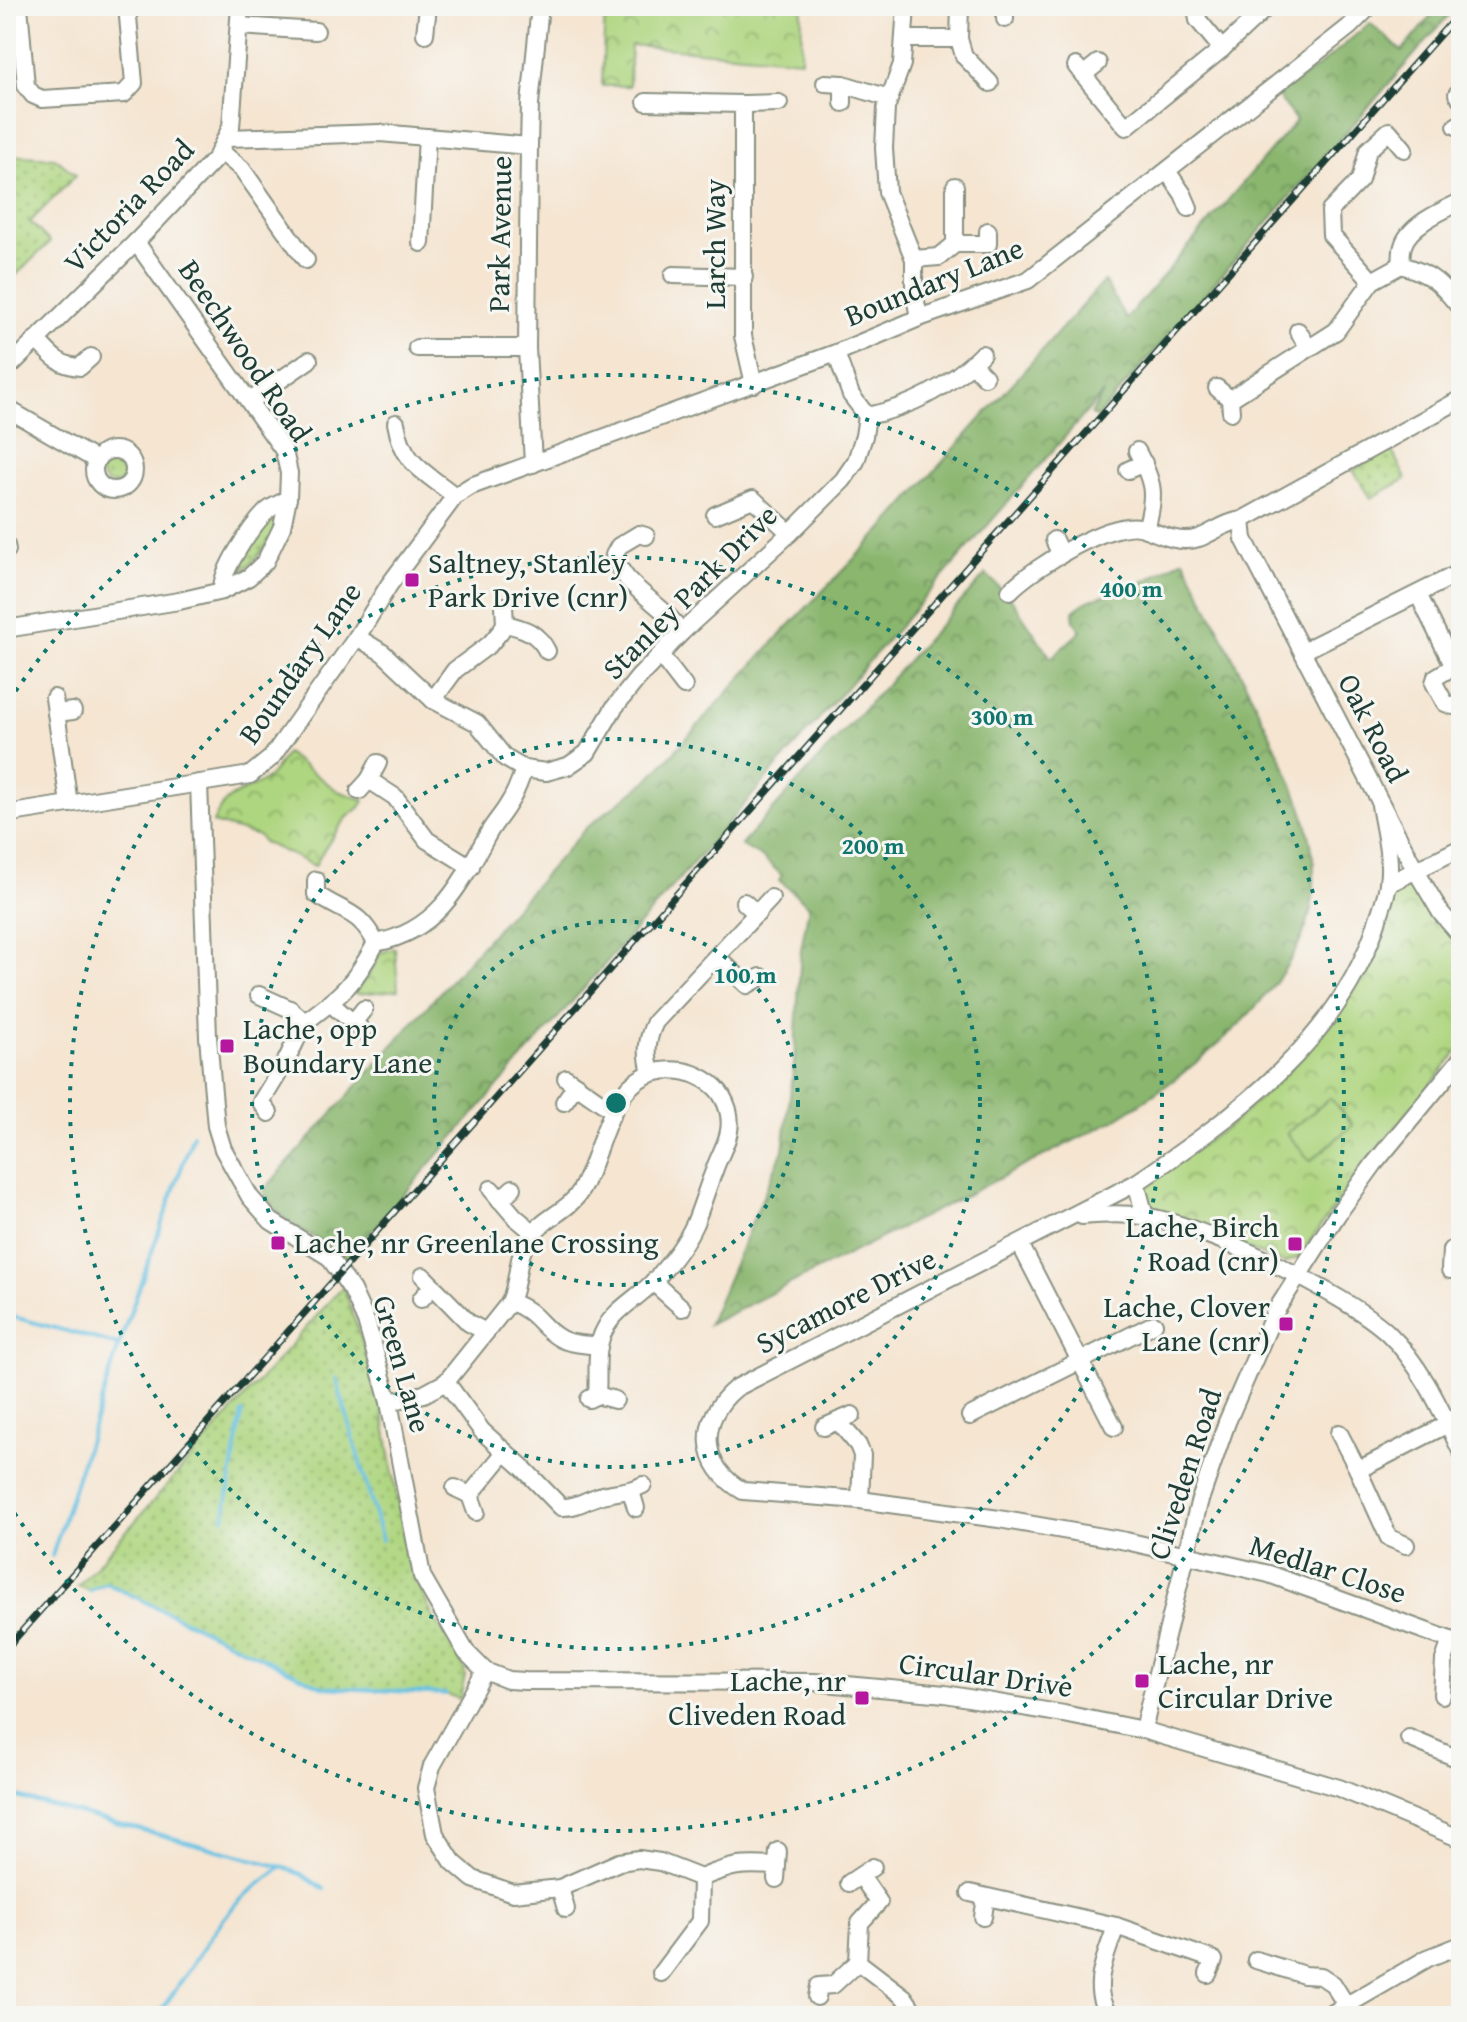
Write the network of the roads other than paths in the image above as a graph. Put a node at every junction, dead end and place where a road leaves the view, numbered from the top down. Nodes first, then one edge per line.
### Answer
1 (19, 6) edge
2 (127, 6) edge
3 (240, 6) edge
4 (428, 6) edge
5 (540, 6) edge
6 (906, 6) edge
7 (960, 6) edge
8 (1196, 6) edge
9 (1268, 6) edge
10 (1368, 7) edge
11 (239, 26) junction
12 (316, 31) dead end
13 (425, 34) dead end
14 (906, 39) junction
15 (959, 39) junction
16 (1222, 49) junction
17 (1098, 63) dead end
18 (825, 83) dead end
19 (990, 83) dead end
20 (843, 84) junction
21 (889, 98) junction
22 (646, 102) dead end
23 (779, 103) dead end
24 (843, 103) dead end
25 (743, 104) junction
26 (427, 137) junction
27 (224, 145) junction
28 (529, 146) junction
29 (1404, 149) dead end
30 (1167, 171) junction
31 (950, 196) dead end
32 (1190, 197) dead end
33 (1460, 200) edge
34 (988, 231) dead end
35 (136, 242) junction
36 (421, 243) dead end
37 (955, 244) junction
38 (914, 259) junction
39 (306, 260) dead end
40 (1401, 265) junction
41 (673, 275) dead end
42 (744, 277) junction
43 (1372, 281) junction
44 (1461, 309) edge
45 (919, 318) junction
46 (1298, 331) dead end
47 (36, 339) junction
48 (1308, 347) junction
49 (417, 348) dead end
50 (527, 348) junction
51 (836, 353) junction
52 (91, 357) dead end
53 (309, 360) dead end
54 (6, 370) edge
55 (985, 377) dead end
56 (754, 384) junction
57 (1461, 399) edge
58 (1226, 400) dead end
59 (250, 401) junction
60 (6, 408) edge
61 (867, 416) junction
62 (396, 423) dead end
63 (96, 460) dead end
64 (533, 464) junction
65 (1128, 470) dead end
66 (455, 496) junction
67 (288, 498) junction
68 (715, 515) dead end
69 (1242, 520) junction
70 (1146, 529) junction
71 (640, 531) dead end
72 (790, 533) junction
73 (1461, 572) edge
74 (222, 591) junction
75 (1010, 591) dead end
76 (1418, 594) junction
77 (6, 629) edge
78 (682, 632) junction
79 (357, 637) junction
80 (547, 651) dead end
81 (1303, 651) junction
82 (661, 656) junction
83 (1457, 664) edge
84 (683, 686) dead end
85 (433, 700) junction
86 (1461, 702) edge
87 (61, 708) dead end
88 (378, 763) dead end
89 (524, 769) junction
90 (199, 783) junction
91 (69, 804) junction
92 (1380, 805) junction
93 (6, 814) edge
94 (1461, 848) edge
95 (471, 867) junction
96 (1416, 871) junction
97 (1388, 884) junction
98 (312, 890) dead end
99 (771, 898) dead end
100 (744, 902) dead end
101 (757, 914) junction
102 (1461, 936) edge
103 (376, 943) junction
104 (717, 957) junction
105 (750, 987) dead end
106 (259, 995) dead end
107 (330, 1003) junction
108 (364, 1009) dead end
109 (305, 1022) junction
110 (1461, 1059) edge
111 (651, 1073) junction
112 (564, 1102) dead end
113 (259, 1105) dead end
114 (612, 1110) junction
115 (1136, 1183) junction
116 (513, 1188) dead end
117 (1145, 1216) junction
118 (1073, 1217) junction
119 (533, 1232) junction
120 (1020, 1244) junction
121 (1296, 1276) junction
122 (653, 1282) junction
123 (421, 1299) dead end
124 (510, 1302) junction
125 (682, 1308) dead end
126 (1154, 1324) dead end
127 (486, 1332) junction
128 (599, 1346) junction
129 (1079, 1360) junction
130 (446, 1382) junction
131 (615, 1400) dead end
132 (389, 1402) junction
133 (970, 1416) dead end
134 (838, 1421) dead end
135 (1448, 1424) junction
136 (1114, 1427) dead end
137 (1339, 1433) dead end
138 (1461, 1451) edge
139 (505, 1452) junction
140 (1358, 1470) junction
141 (637, 1495) dead end
142 (860, 1500) junction
143 (476, 1512) dead end
144 (1399, 1547) dead end
145 (1186, 1556) junction
146 (1456, 1642) edge
147 (485, 1671) junction
148 (1442, 1695) dead end
149 (1143, 1730) junction
150 (1409, 1738) dead end
151 (1461, 1760) edge
152 (1461, 1839) edge
153 (777, 1866) dead end
154 (861, 1875) dead end
155 (701, 1878) junction
156 (560, 1888) junction
157 (566, 1909) dead end
158 (983, 1917) dead end
159 (1116, 1926) junction
160 (1461, 1945) edge
161 (858, 1962) junction
162 (672, 1967) dead end
163 (1208, 1974) dead end
164 (1262, 1981) dead end
165 (817, 1986) dead end
166 (1346, 2005) junction
167 (917, 2016) edge
168 (1110, 2016) edge
169 (1328, 2016) edge

1 - 2 street
3 - 11 street, Victoria Road
4 - 13 street
5 - 28 street, Park Avenue
6 - 14 street
7 - 15 street
8 - 16 street
9 - 16 street
10 - 30 street, Boundary Lane
11 - 12 street
11 - 27 street, Victoria Road
14 - 15 street
14 - 21 street
15 - 19 street
16 - 17 street
18 - 20 street
20 - 21 street
20 - 24 street
21 - 38 street
22 - 25 street
23 - 25 street
25 - 42 street, Larch Way
26 - 27 street
26 - 28 street
26 - 36 street
27 - 35 street, Victoria Road
27 - 39 street
28 - 50 street, Park Avenue
29 - 43 street
30 - 32 street
30 - 45 street, Boundary Lane
31 - 37 street
33 - 40 street
34 - 37 street
35 - 47 street, Victoria Road
35 - 59 street, Beechwood Road
37 - 38 street
38 - 45 street
40 - 43 street
40 - 44 street
41 - 42 street
42 - 56 street, Larch Way
43 - 48 street
45 - 51 street, Boundary Lane
46 - 48 street
47 - 52 street
47 - 54 street, Victoria Road
48 - 58 street
49 - 50 street
50 - 64 street, Park Avenue
51 - 56 street, Boundary Lane
51 - 61 street
53 - 59 street
55 - 61 street
56 - 64 street, Boundary Lane
57 - 69 street
59 - 67 street, Beechwood Road
60 - 63 street
61 - 72 street, Stanley Park Drive
62 - 66 street
64 - 66 street, Boundary Lane
65 - 70 street
66 - 79 street, Boundary Lane
67 - 74 street
67 - 74 street, Beechwood Road
68 - 72 street
69 - 70 street
69 - 81 street, Oak Road
70 - 75 street
71 - 78 street
72 - 78 street, Stanley Park Drive
73 - 76 street
74 - 77 street, Beechwood Road
76 - 81 street
76 - 83 street
78 - 82 street, Stanley Park Drive
79 - 85 street
79 - 90 street, Boundary Lane
80 - 85 street
81 - 92 street, Oak Road
82 - 84 street
82 - 89 street, Stanley Park Drive
83 - 86 street
85 - 89 street
87 - 91 street
88 - 95 street
89 - 95 street
90 - 91 street, Boundary Lane
90 - 132 street, Green Lane
91 - 93 street, Boundary Lane
92 - 96 street, Oak Road
92 - 97 street, Sycamore Drive
94 - 96 street
95 - 103 street
96 - 97 street
96 - 102 street, Oak Road
97 - 115 street, Sycamore Drive
98 - 103 street
99 - 101 street
100 - 101 street
101 - 104 street
103 - 107 street
104 - 105 street
104 - 111 street
106 - 109 street
107 - 108 street
107 - 109 street
109 - 113 street
110 - 121 street, Cliveden Road
111 - 114 street
111 - 122 street
112 - 114 street
114 - 119 street
115 - 117 street
115 - 118 street, Sycamore Drive
116 - 119 street
117 - 118 street
117 - 121 street
118 - 120 street, Sycamore Drive
119 - 124 street
120 - 129 street
120 - 142 street, Sycamore Drive
121 - 135 street
121 - 145 street, Cliveden Road
122 - 125 street
122 - 128 street
123 - 127 street
124 - 127 street
124 - 128 street
126 - 129 street
127 - 130 street
128 - 131 street
129 - 133 street
129 - 136 street
130 - 132 street
130 - 139 street
132 - 147 street, Green Lane
134 - 142 street
135 - 138 street
135 - 140 street
137 - 140 street
139 - 141 street
139 - 143 street
140 - 144 street
142 - 145 street, Sycamore Drive
145 - 146 street, Medlar Close
145 - 149 street, Cliveden Road
146 - 148 street, Medlar Close
147 - 149 street, Circular Drive
147 - 156 street
149 - 152 street, Circular Drive
150 - 151 street
153 - 155 street
154 - 161 street
155 - 156 street
155 - 162 street
156 - 157 street
158 - 159 street
159 - 163 street
159 - 168 street
160 - 166 street
161 - 165 street
161 - 167 street
164 - 166 street
166 - 169 street

